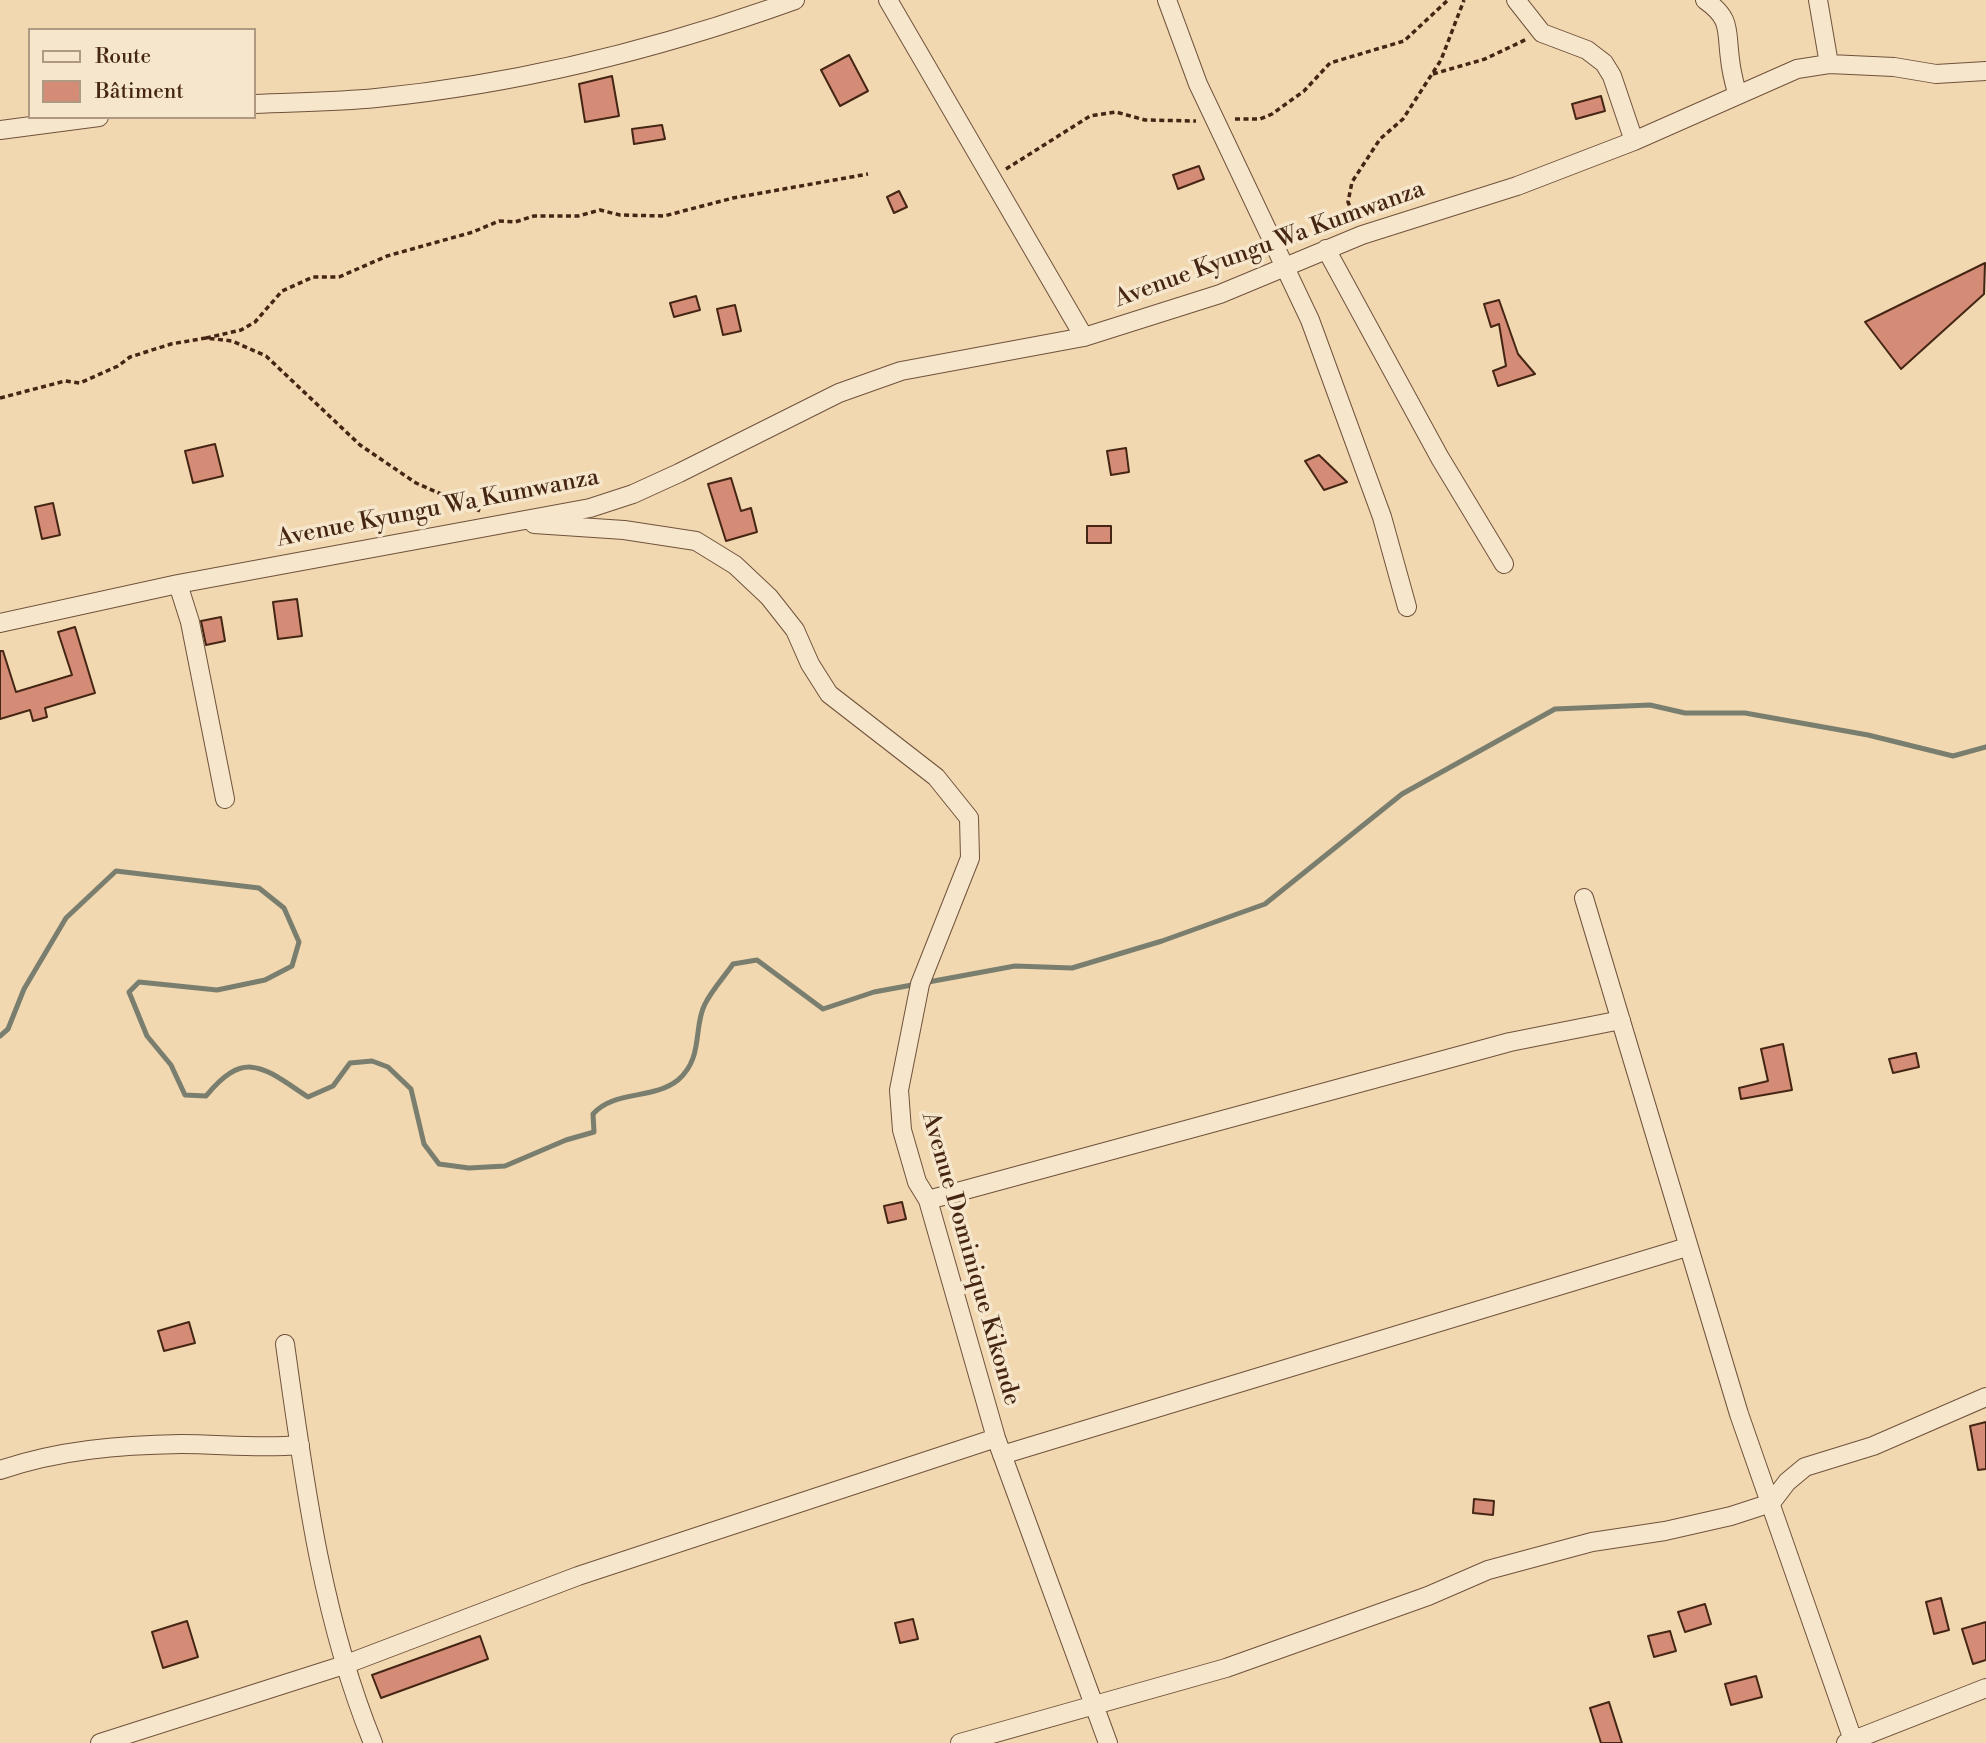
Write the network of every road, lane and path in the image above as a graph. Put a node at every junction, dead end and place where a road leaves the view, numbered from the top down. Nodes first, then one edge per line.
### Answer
1 (795, 0) edge
2 (888, 0) edge
3 (1167, 0) edge
4 (1448, 0) edge
5 (1464, 0) edge
6 (1516, 0) edge
7 (1705, 0) edge
8 (1818, 0) edge
9 (1542, 33) junction
10 (1829, 64) junction
11 (1986, 71) edge
12 (1431, 74) junction
13 (1737, 93) junction
14 (256, 104) edge
15 (84, 119) edge
16 (1215, 120) junction
17 (0, 130) edge
18 (1634, 141) junction
19 (868, 174) dead end
20 (993, 178) junction
21 (1362, 235) junction
22 (1326, 249) junction
23 (1286, 264) junction
24 (1084, 337) junction
25 (206, 338) junction
26 (0, 398) edge
27 (508, 523) junction
28 (1504, 564) dead end
29 (178, 584) junction
30 (1407, 607) dead end
31 (0, 624) edge
32 (225, 799) dead end
33 (1584, 898) dead end
34 (1621, 1020) junction
35 (928, 1200) junction
36 (1687, 1247) junction
37 (285, 1344) dead end
38 (1986, 1397) edge
39 (996, 1438) junction
40 (300, 1446) junction
41 (1002, 1455) junction
42 (0, 1470) edge
43 (1771, 1503) junction
44 (344, 1665) junction
45 (1986, 1688) edge
46 (1093, 1705) junction
47 (1851, 1742) edge
48 (100, 1743) edge
49 (373, 1743) edge
50 (960, 1743) edge
51 (1108, 1743) edge

1 - 14 street
2 - 20 street
3 - 16 street
4 - 16 path
5 - 12 path
6 - 9 street
7 - 13 street
8 - 10 street
9 - 12 path
9 - 18 street
10 - 11 street, Avenue Kyungu Wa Kumwanza
10 - 13 street, Avenue Kyungu Wa Kumwanza
12 - 21 path
13 - 18 street, Avenue Kyungu Wa Kumwanza
15 - 17 street
16 - 20 path
16 - 23 street
18 - 21 street, Avenue Kyungu Wa Kumwanza
19 - 25 path
20 - 24 street
21 - 22 street, Avenue Kyungu Wa Kumwanza
22 - 23 street, Avenue Kyungu Wa Kumwanza
22 - 28 street
23 - 24 street, Avenue Kyungu Wa Kumwanza
23 - 30 street
24 - 27 street, Avenue Kyungu Wa Kumwanza
25 - 26 path
25 - 27 path
27 - 29 street, Avenue Kyungu Wa Kumwanza
27 - 35 street, Avenue Dominique Kikonde
29 - 31 street, Avenue Kyungu Wa Kumwanza
29 - 32 street
33 - 34 street
34 - 35 street
34 - 36 street
35 - 39 street, Avenue Dominique Kikonde
36 - 41 street
36 - 43 street
37 - 40 street
38 - 43 street
39 - 41 street, Avenue Dominique Kikonde
39 - 44 street
40 - 42 street
40 - 44 street
41 - 46 street, Avenue Dominique Kikonde
43 - 46 street
43 - 47 street
44 - 48 street
44 - 49 street
45 - 47 street
46 - 50 street
46 - 51 street, Avenue Dominique Kikonde

